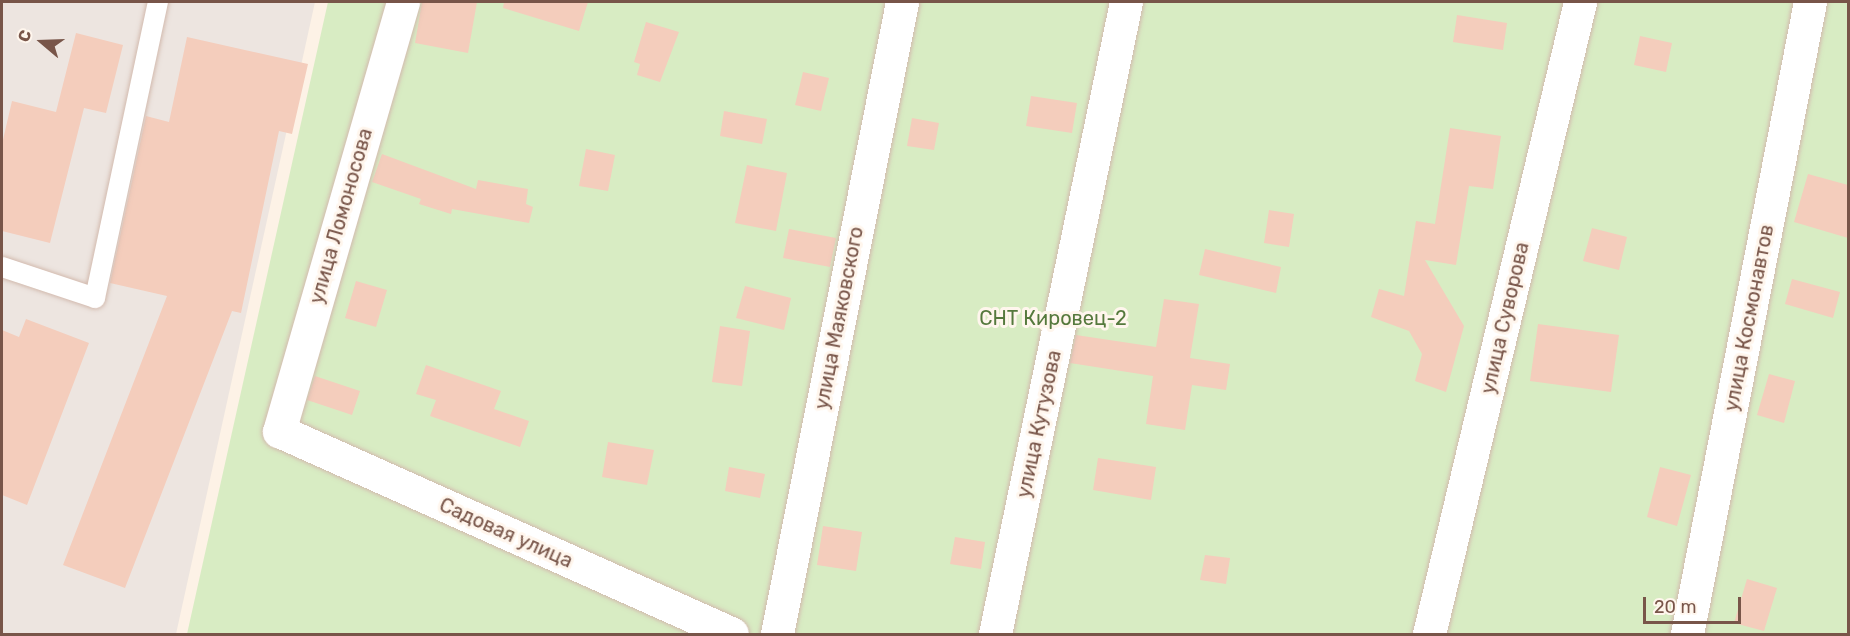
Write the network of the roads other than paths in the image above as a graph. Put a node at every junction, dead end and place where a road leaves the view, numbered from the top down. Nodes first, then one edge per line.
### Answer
1 (158, 2) edge
2 (403, 2) edge
3 (902, 2) edge
4 (1126, 2) edge
5 (1580, 2) edge
6 (1810, 2) edge
7 (2, 267) edge
8 (279, 431) joint
9 (732, 634) edge
10 (777, 634) edge
11 (995, 634) edge
12 (1429, 634) edge
13 (1687, 634) edge

1 - 7 lane
2 - 8 street, улица Ломоносова
3 - 10 street, улица Маяковского
4 - 11 street, улица Кутузова
5 - 12 street, улица Суворова
6 - 13 street, улица Космонавтов
8 - 9 street, Садовая улица

